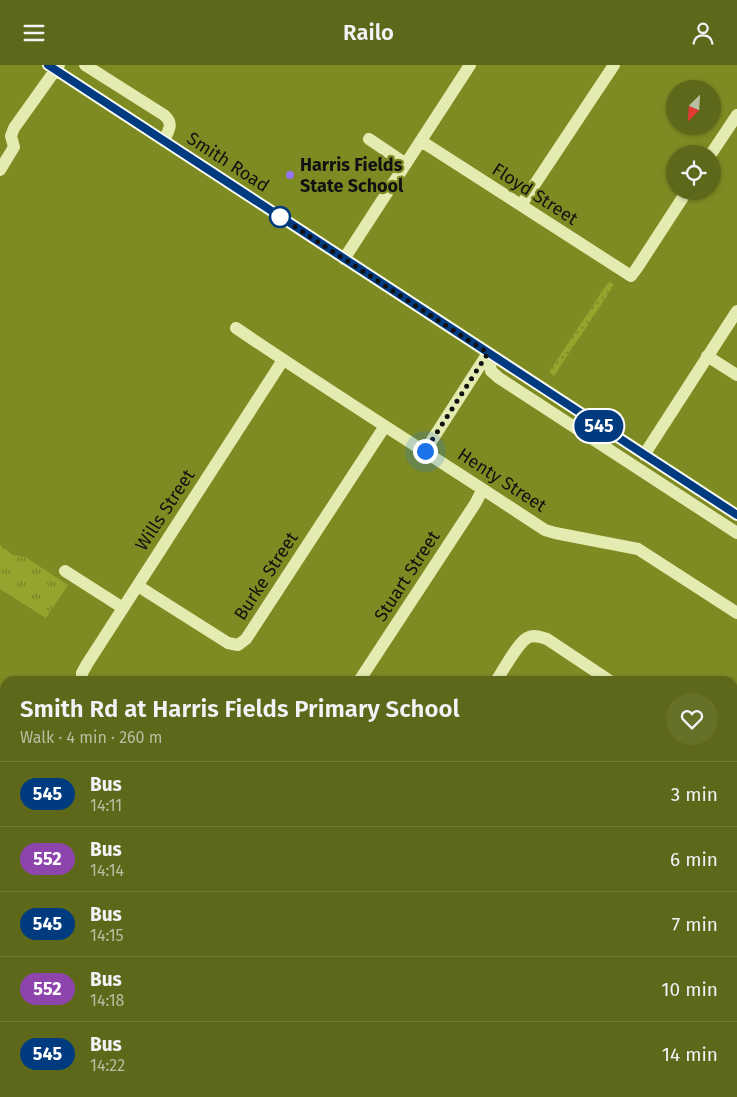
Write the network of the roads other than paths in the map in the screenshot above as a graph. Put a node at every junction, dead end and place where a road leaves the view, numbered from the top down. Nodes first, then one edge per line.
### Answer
1 (85, 65) edge
2 (470, 65) edge
3 (614, 65) edge
4 (54, 67) edge
5 (737, 115) edge
6 (369, 139) dead end
7 (164, 141) junction
8 (421, 141) junction
9 (718, 145) edge
10 (406, 163) junction
11 (0, 170) edge
12 (681, 200) edge
13 (521, 205) junction
14 (344, 259) junction
15 (737, 311) edge
16 (236, 328) dead end
17 (488, 353) junction
18 (707, 356) junction
19 (283, 360) junction
20 (737, 375) edge
21 (385, 427) junction
22 (425, 451) junction
23 (644, 455) junction
24 (483, 489) junction
25 (737, 515) edge
26 (737, 533) edge
27 (65, 571) dead end
28 (138, 585) junction
29 (123, 608) junction
30 (737, 613) edge
31 (82, 676) edge
32 (362, 676) edge
33 (499, 676) edge
34 (602, 676) edge

1 - 7 street
2 - 8 street
3 - 13 street
4 - 7 street, Smith Road
4 - 11 street
5 - 9 street
6 - 10 street
7 - 14 street, Smith Road
8 - 10 street
8 - 13 street, Floyd Street
10 - 14 street
12 - 13 street, Floyd Street
14 - 17 street, Smith Road
15 - 18 street
16 - 19 street, Henty Street
17 - 22 street
17 - 23 street, Smith Road
17 - 26 street
18 - 20 street
18 - 23 street
19 - 21 street, Henty Street
19 - 28 street, Wills Street
21 - 22 street, Henty Street
21 - 28 street, Burke Street
22 - 24 street, Henty Street
23 - 25 street, Smith Road
24 - 30 street, Henty Street
24 - 32 street, Stuart Street
27 - 29 street
28 - 29 street, Wills Street
29 - 31 street, Wills Street
33 - 34 street

